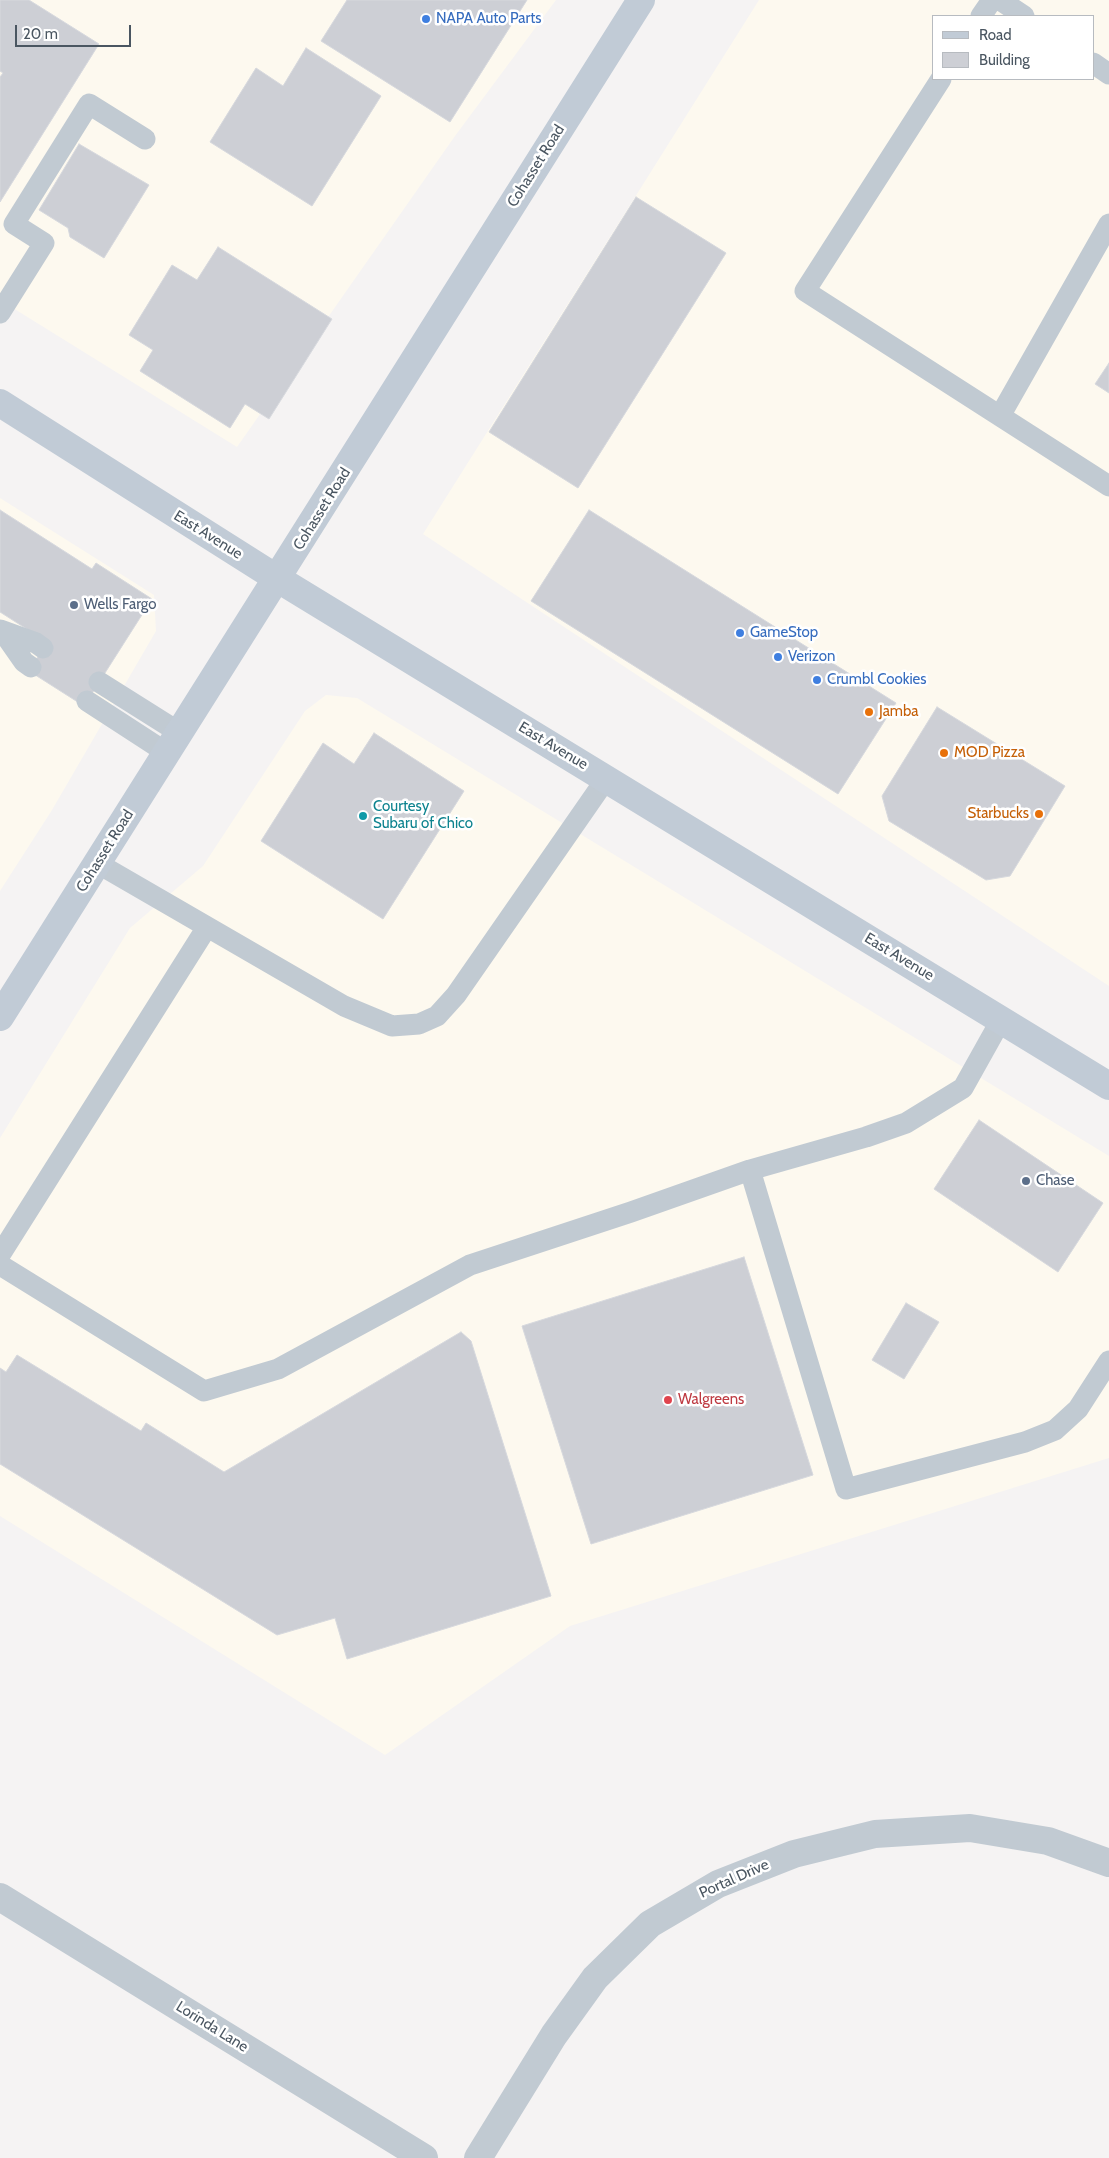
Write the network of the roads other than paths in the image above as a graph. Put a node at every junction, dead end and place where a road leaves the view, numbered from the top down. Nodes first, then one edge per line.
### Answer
1 (641, 0) edge
2 (992, 0) edge
3 (1000, 0) edge
4 (982, 15) edge
5 (1022, 15) edge
6 (1094, 64) edge
7 (1109, 74) edge
8 (940, 80) edge
9 (145, 139) dead end
10 (1109, 224) edge
11 (0, 313) edge
12 (3, 410) edge
13 (1000, 416) junction
14 (1109, 486) edge
15 (278, 579) junction
16 (1, 631) edge
17 (43, 648) dead end
18 (31, 667) dead end
19 (99, 682) dead end
20 (87, 701) dead end
21 (174, 743) junction
22 (606, 778) junction
23 (97, 863) junction
24 (207, 927) junction
25 (0, 1017) edge
26 (1001, 1020) junction
27 (1109, 1086) edge
28 (750, 1170) junction
29 (0, 1255) edge
30 (0, 1265) edge
31 (1109, 1361) edge
32 (1109, 1863) edge
33 (0, 1897) edge
34 (424, 2158) edge
35 (478, 2158) edge

1 - 15 main road, Cohasset Road
2 - 4 lane
3 - 5 lane
6 - 7 lane
8 - 13 lane
9 - 11 lane
10 - 13 lane
12 - 15 main road, East Avenue
13 - 14 lane
15 - 21 main road, Cohasset Road
15 - 22 main road, East Avenue
16 - 17 lane
16 - 18 lane
19 - 21 lane
20 - 21 lane
21 - 23 main road, Cohasset Road
22 - 24 lane
22 - 26 main road, East Avenue
23 - 24 lane
23 - 25 main road, Cohasset Road
24 - 29 lane
26 - 27 main road, East Avenue
26 - 28 lane
28 - 30 lane
28 - 31 lane
32 - 35 street, Portal Drive
33 - 34 street, Lorinda Lane

